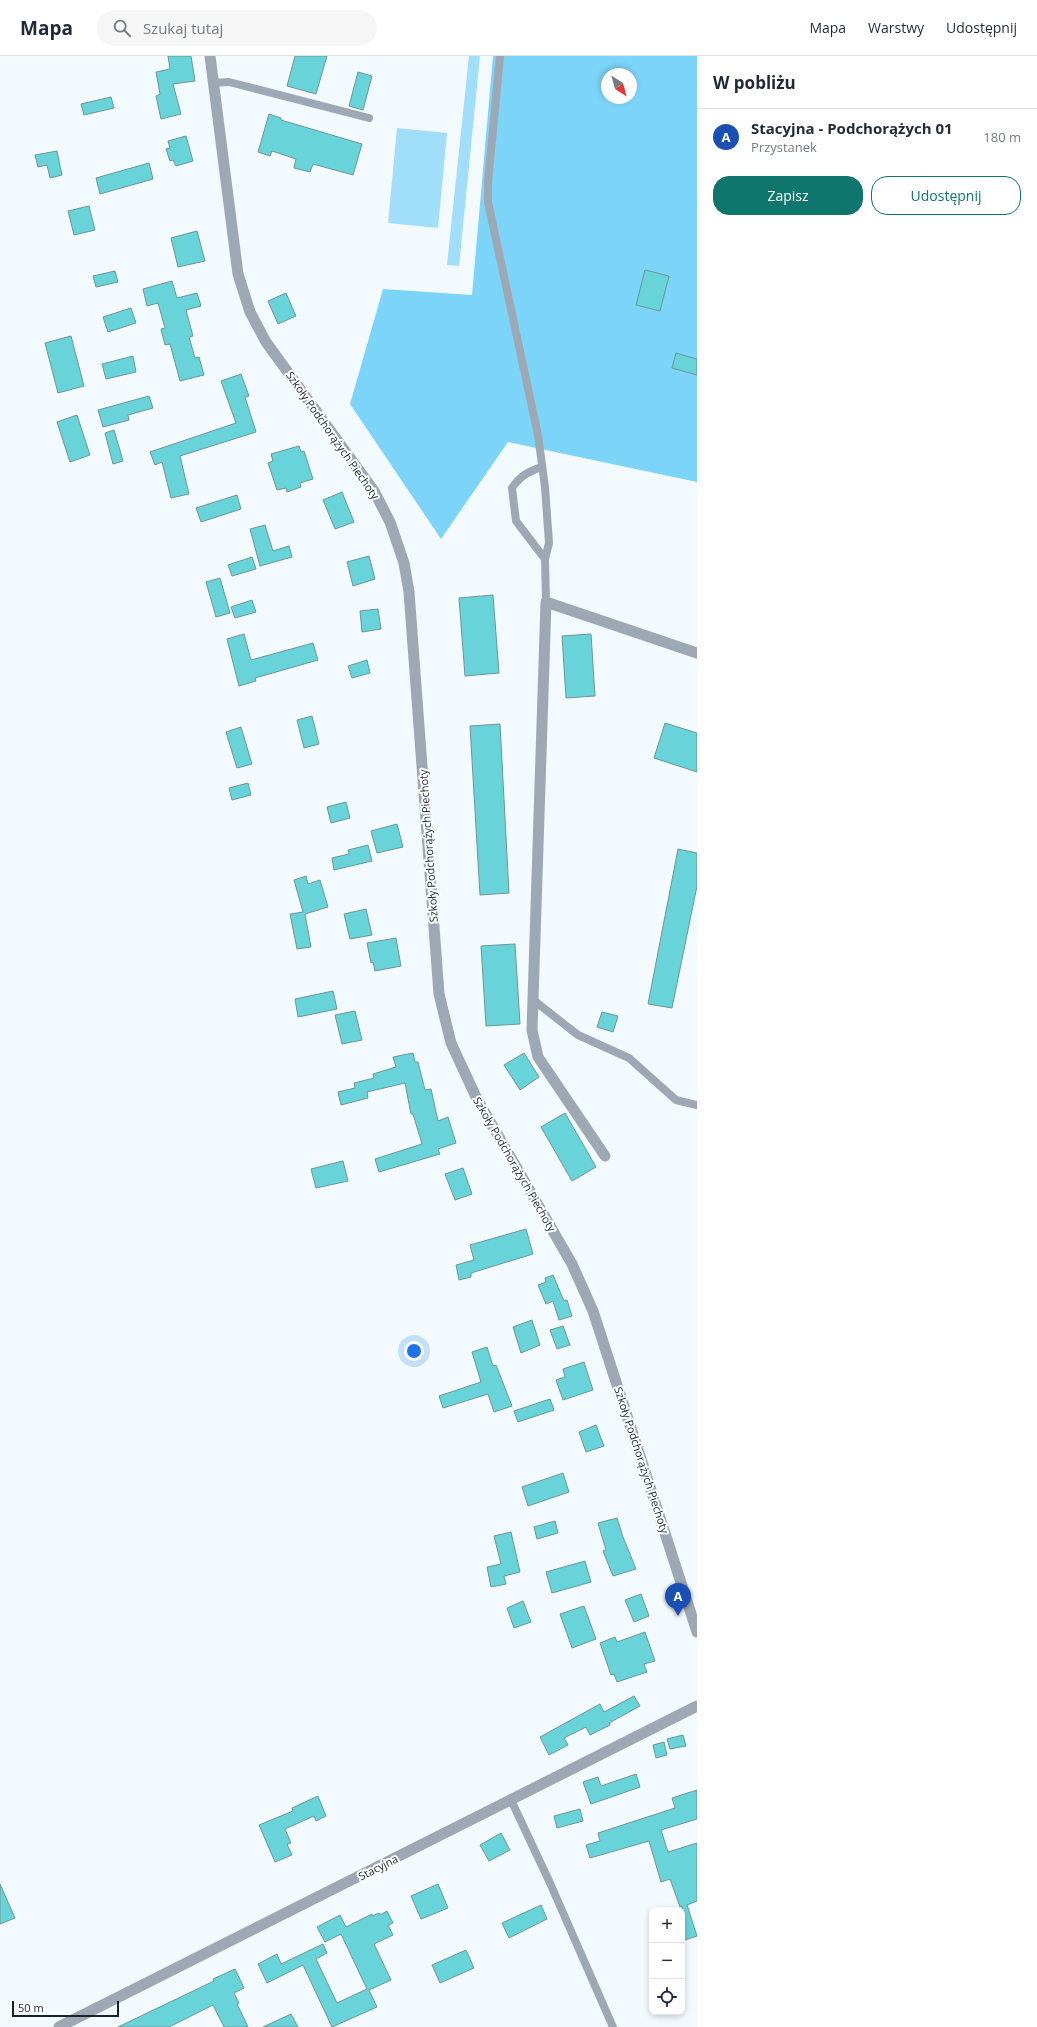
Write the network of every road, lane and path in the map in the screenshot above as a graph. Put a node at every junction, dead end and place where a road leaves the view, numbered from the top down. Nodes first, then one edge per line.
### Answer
1 (210, 56) edge
2 (500, 56) edge
3 (213, 83) junction
4 (369, 118) dead end
5 (541, 467) junction
6 (545, 559) junction
7 (546, 602) junction
8 (697, 653) edge
9 (532, 999) junction
10 (697, 1105) edge
11 (605, 1156) dead end
12 (697, 1632) edge
13 (697, 1706) edge
14 (511, 1800) junction
15 (59, 2027) edge
16 (613, 2027) edge

1 - 3 street, Szkoły Podchorążych Piechoty
2 - 5 lane
3 - 4 lane
3 - 12 street, Szkoły Podchorążych Piechoty
5 - 6 lane
5 - 6 lane
6 - 7 lane
7 - 8 street
7 - 9 street
9 - 10 lane
9 - 11 street
13 - 14 street, Stacyjna
14 - 15 street, Stacyjna
14 - 16 lane

